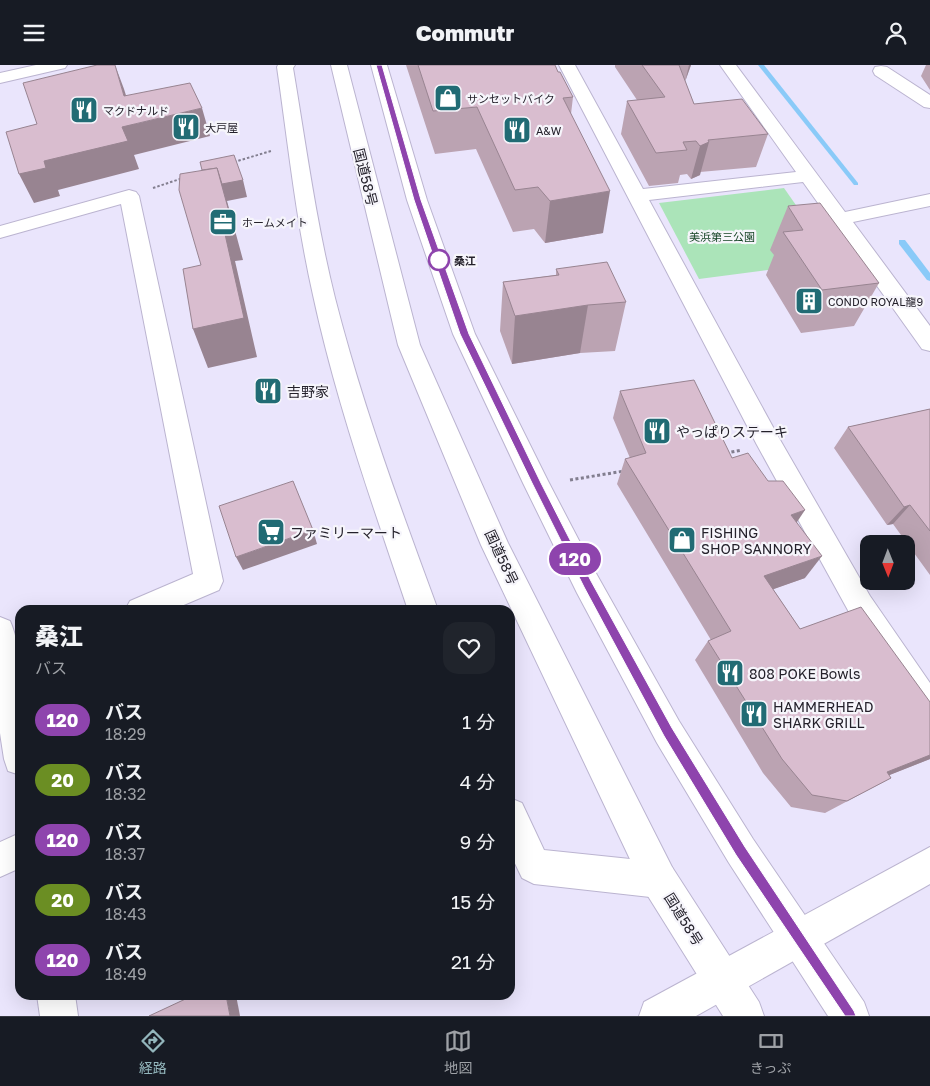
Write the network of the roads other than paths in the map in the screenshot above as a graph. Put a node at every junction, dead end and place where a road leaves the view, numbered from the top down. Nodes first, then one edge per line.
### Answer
1 (59, 65) edge
2 (287, 65) edge
3 (339, 65) edge
4 (379, 65) edge
5 (567, 65) edge
6 (728, 65) edge
7 (882, 71) dead end
8 (0, 79) edge
9 (930, 103) edge
10 (808, 176) junction
11 (637, 196) junction
12 (930, 200) edge
13 (838, 219) junction
14 (0, 232) edge
15 (930, 343) edge
16 (152, 605) edge
17 (421, 605) edge
18 (0, 631) edge
19 (13, 662) edge
20 (15, 690) edge
21 (930, 710) edge
22 (515, 826) edge
23 (15, 852) edge
24 (0, 860) edge
25 (930, 865) edge
26 (659, 880) junction
27 (797, 938) junction
28 (723, 981) junction
29 (57, 1000) edge
30 (59, 1016) edge
31 (658, 1016) edge
32 (745, 1016) edge
33 (850, 1016) edge

1 - 8 main road
2 - 17 main road
3 - 26 main road, 国道58号
4 - 27 main road
5 - 11 main road
6 - 10 main road
7 - 9 main road
10 - 11 main road
10 - 13 main road
11 - 21 main road
12 - 13 main road
13 - 15 main road
14 - 16 main road
18 - 19 main road
19 - 20 main road
22 - 26 main road
23 - 24 main road
25 - 27 main road
26 - 28 main road, 国道58号
27 - 28 main road
27 - 33 main road
28 - 31 main road
28 - 32 main road, 国道58号
29 - 30 main road

